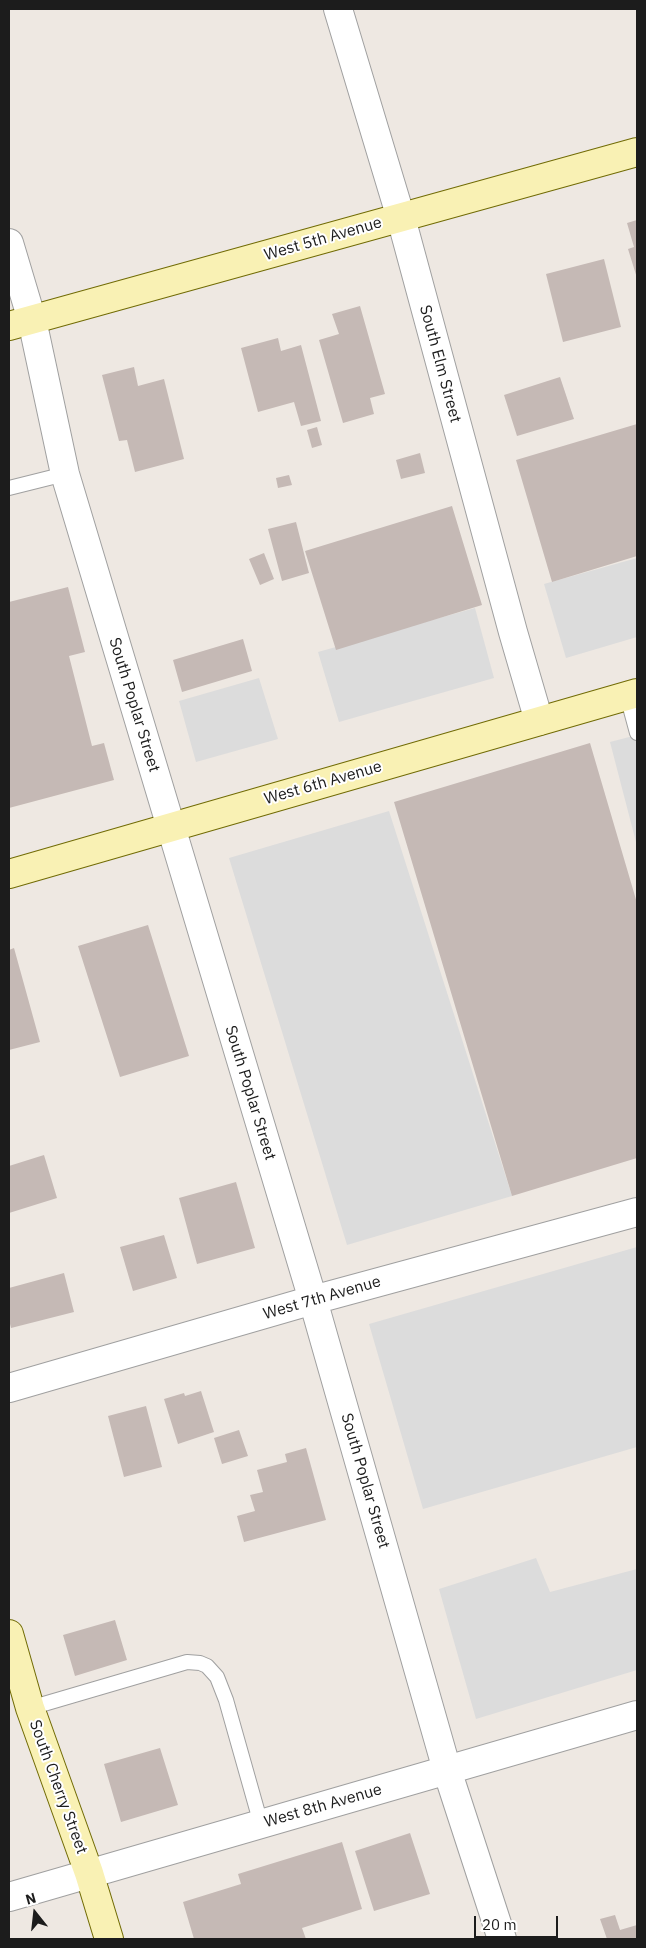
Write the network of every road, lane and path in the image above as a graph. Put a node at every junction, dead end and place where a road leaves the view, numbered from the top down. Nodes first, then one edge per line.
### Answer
1 (338, 9) edge
2 (637, 152) edge
3 (401, 218) junction
4 (9, 243) edge
5 (20, 323) edge
6 (65, 474) junction
7 (9, 488) edge
8 (632, 694) edge
9 (539, 721) junction
10 (637, 733) edge
11 (170, 828) junction
12 (9, 874) edge
13 (637, 1212) edge
14 (313, 1300) junction
15 (9, 1388) edge
16 (9, 1634) edge
17 (30, 1708) junction
18 (637, 1715) edge
19 (447, 1770) junction
20 (261, 1824) junction
21 (89, 1873) junction
22 (9, 1897) edge
23 (109, 1939) edge
24 (502, 1939) edge

1 - 3 street, South Elm Street
2 - 3 main road, West 5th Avenue
3 - 5 main road, West 5th Avenue
3 - 9 street, South Elm Street
4 - 5 street, South Poplar Street
5 - 6 street, South Poplar Street
6 - 7 lane
6 - 11 street, South Poplar Street
8 - 9 main road, West 6th Avenue
8 - 10 lane
9 - 11 main road, West 6th Avenue
11 - 12 main road, West 6th Avenue
11 - 14 street, South Poplar Street
13 - 14 street, West 7th Avenue
14 - 15 street, West 7th Avenue
14 - 19 street, South Poplar Street
16 - 17 main road, South Cherry Street
17 - 20 lane
17 - 21 main road, South Cherry Street
18 - 19 street, West 8th Avenue
19 - 20 street, West 8th Avenue
19 - 24 street, South Poplar Street
20 - 21 street, West 8th Avenue
21 - 22 street, West 8th Avenue
21 - 23 main road, South Cherry Street

